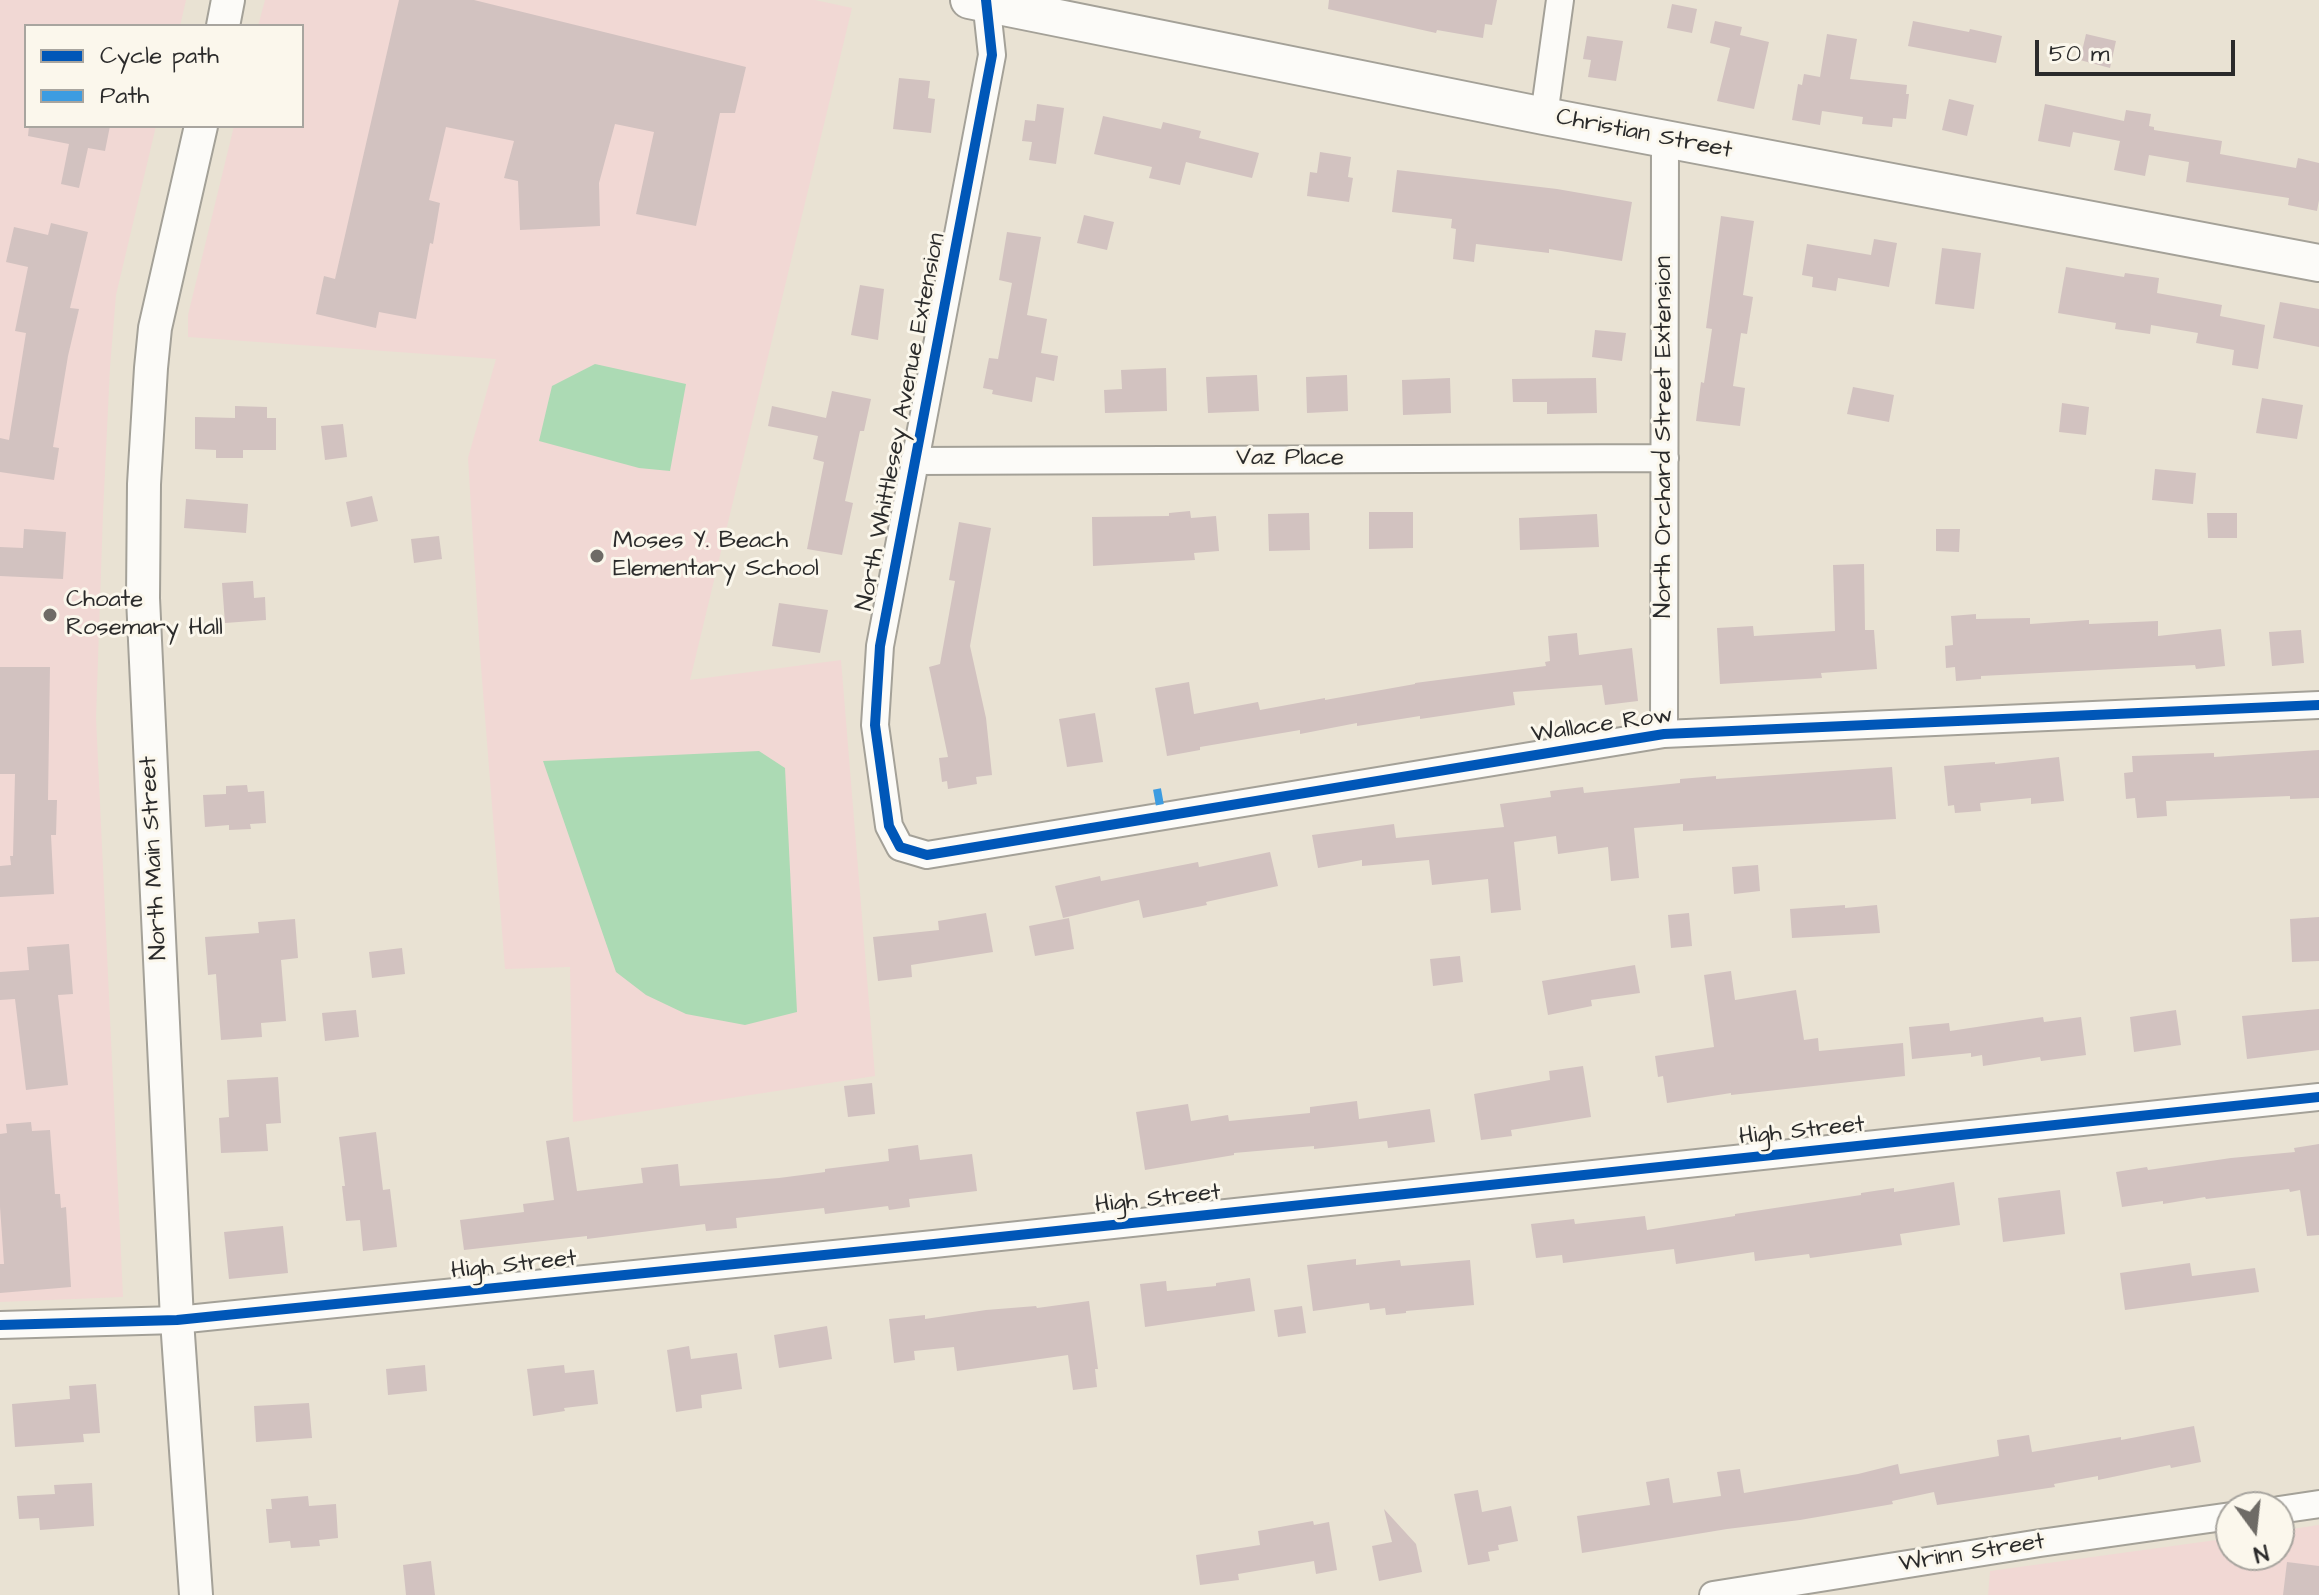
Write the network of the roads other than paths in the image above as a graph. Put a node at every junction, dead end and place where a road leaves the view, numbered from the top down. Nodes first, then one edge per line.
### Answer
1 (228, 0) edge
2 (1560, 0) edge
3 (980, 1) edge
4 (223, 24) edge
5 (1544, 116) junction
6 (201, 128) edge
7 (1665, 139) junction
8 (2319, 263) edge
9 (1665, 458) junction
10 (914, 461) junction
11 (2319, 705) edge
12 (1664, 734) junction
13 (900, 847) joint
14 (2319, 1097) edge
15 (177, 1320) junction
16 (0, 1325) edge
17 (2319, 1504) edge
18 (2295, 1508) edge
19 (2215, 1518) edge
20 (196, 1595) edge
21 (1713, 1595) edge

1 - 4 street
2 - 5 street
3 - 5 main road, Christian Street
3 - 10 street, North Whittlesey Avenue Extension
5 - 7 main road, Christian Street
6 - 15 street, North Main Street
7 - 8 main road, Christian Street
7 - 9 street, North Orchard Street Extension
9 - 10 street, Vaz Place
9 - 12 street, North Orchard Street Extension
10 - 13 street, North Whittlesey Avenue Extension
11 - 12 street, Wallace Row
12 - 13 street, Wallace Row
14 - 15 street, High Street
15 - 16 street, High Street
15 - 20 street, North Main Street
17 - 18 street
19 - 21 street, Wrinn Street

